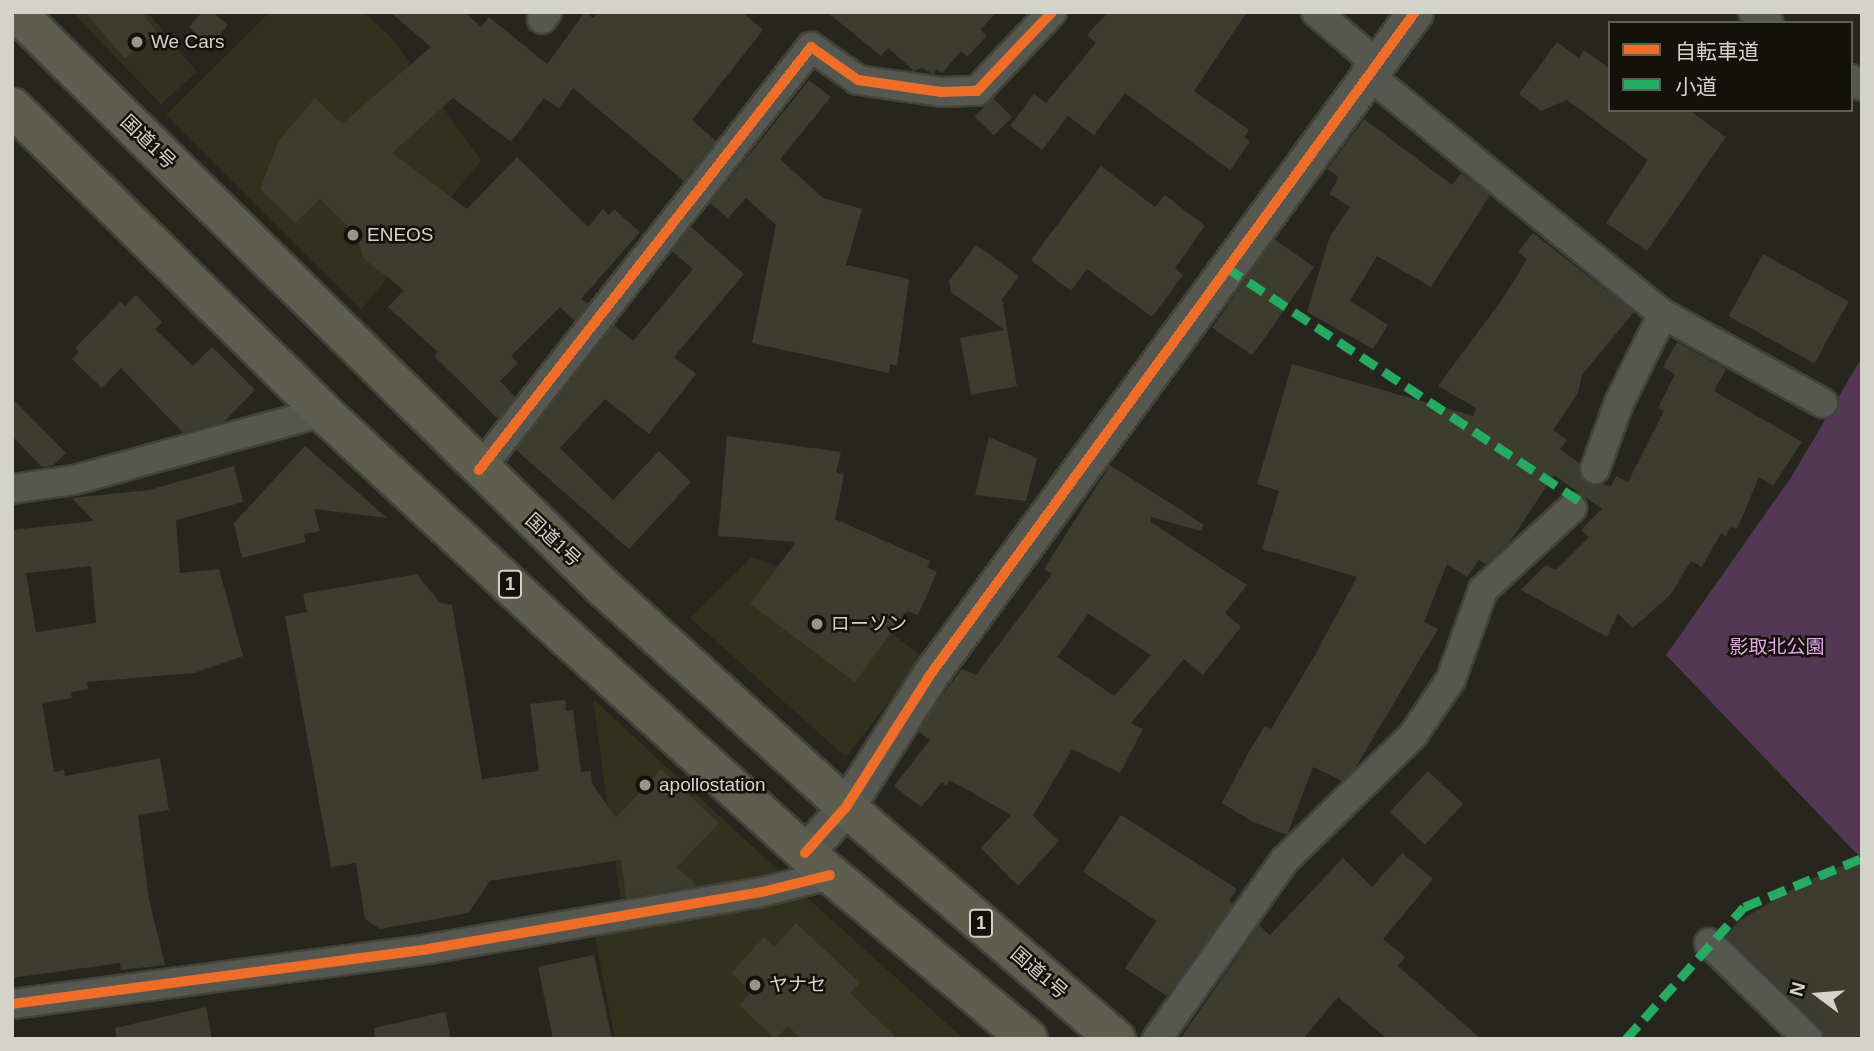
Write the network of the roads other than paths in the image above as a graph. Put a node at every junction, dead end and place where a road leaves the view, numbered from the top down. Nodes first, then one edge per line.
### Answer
1 (16, 12) edge
2 (1052, 12) edge
3 (1316, 12) edge
4 (1415, 12) edge
5 (1371, 68) junction
6 (18, 125) edge
7 (1663, 314) junction
8 (1823, 402) dead end
9 (323, 412) junction
10 (1595, 469) dead end
11 (479, 470) junction
12 (12, 489) edge
13 (1572, 508) dead end
14 (846, 807) junction
15 (817, 864) junction
16 (1709, 943) dead end
17 (12, 1004) edge
18 (1028, 1039) edge
19 (1116, 1039) edge
20 (1157, 1039) edge
21 (1808, 1039) edge

1 - 11 highway, 国道1号 / 1
2 - 11 street
3 - 5 street
4 - 5 street
5 - 7 street
5 - 14 street
6 - 9 highway, 1
7 - 8 street
7 - 10 street
9 - 12 street
9 - 15 highway, 1
11 - 14 highway, 国道1号 / 1
13 - 20 street
14 - 15 street
14 - 19 highway, 国道1号 / 1
15 - 17 street
15 - 18 highway, 1
16 - 21 street

